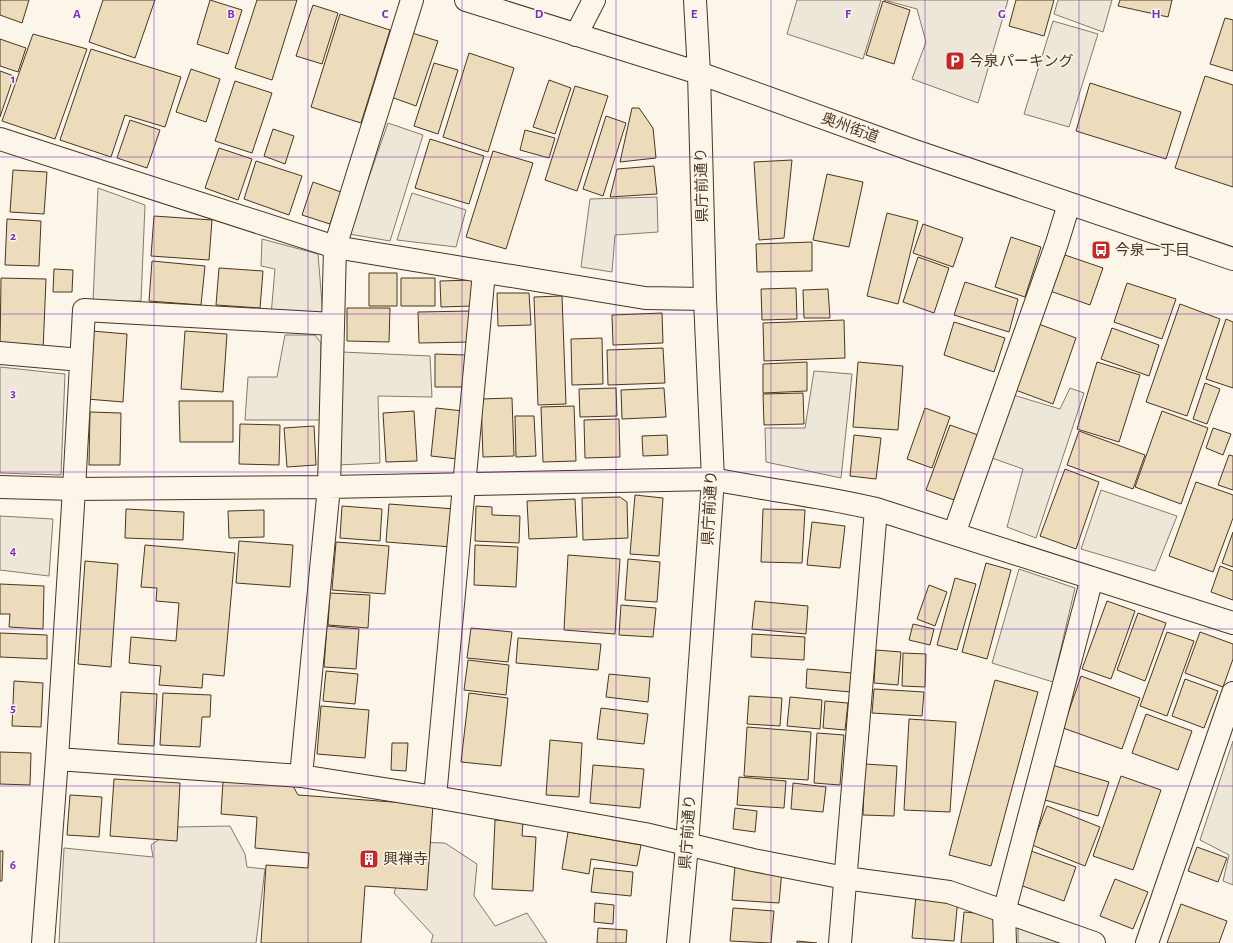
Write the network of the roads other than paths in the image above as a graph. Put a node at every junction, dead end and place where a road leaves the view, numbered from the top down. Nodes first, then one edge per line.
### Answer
1 (412, 0) edge
2 (466, 0) edge
3 (594, 0) edge
4 (695, 0) edge
5 (576, 35) junction
6 (699, 73) junction
7 (0, 139) edge
8 (1069, 204) junction
9 (335, 247) junction
10 (1233, 259) edge
11 (484, 272) junction
12 (705, 299) junction
13 (333, 324) junction
14 (0, 354) edge
15 (81, 360) junction
16 (713, 479) junction
17 (465, 484) junction
18 (0, 487) edge
19 (329, 487) junction
20 (74, 489) junction
21 (876, 509) junction
22 (954, 534) junction
23 (1092, 578) junction
24 (1233, 623) edge
25 (1233, 693) edge
26 (57, 759) junction
27 (301, 776) junction
28 (435, 797) junction
29 (687, 845) junction
30 (844, 878) junction
31 (1004, 912) junction
32 (43, 943) edge
33 (678, 943) edge
34 (840, 943) edge
35 (1005, 943) edge
36 (1094, 943) edge
37 (1148, 943) edge

1 - 9 street
2 - 5 street, 奥州街道
3 - 5 street
4 - 6 street, 県庁前通り
5 - 6 street, 奥州街道
6 - 8 street, 奥州街道
6 - 12 street, 県庁前通り
7 - 9 street
8 - 10 street, 奥州街道
8 - 22 street
9 - 11 street
9 - 13 street
11 - 12 street
11 - 17 street
12 - 16 street, 県庁前通り
13 - 15 street
13 - 19 street
14 - 15 street
15 - 20 street
16 - 17 street
16 - 21 street
16 - 29 street, 県庁前通り
17 - 19 street
17 - 28 street
18 - 20 street
19 - 20 street
19 - 27 street
20 - 26 street
21 - 22 street
21 - 30 street
22 - 23 street
23 - 24 street
23 - 31 street
25 - 37 street
26 - 27 street
26 - 32 street
27 - 28 street
28 - 29 street
29 - 30 street
29 - 33 street, 県庁前通り
30 - 31 street
30 - 34 street
31 - 35 street
31 - 36 street

